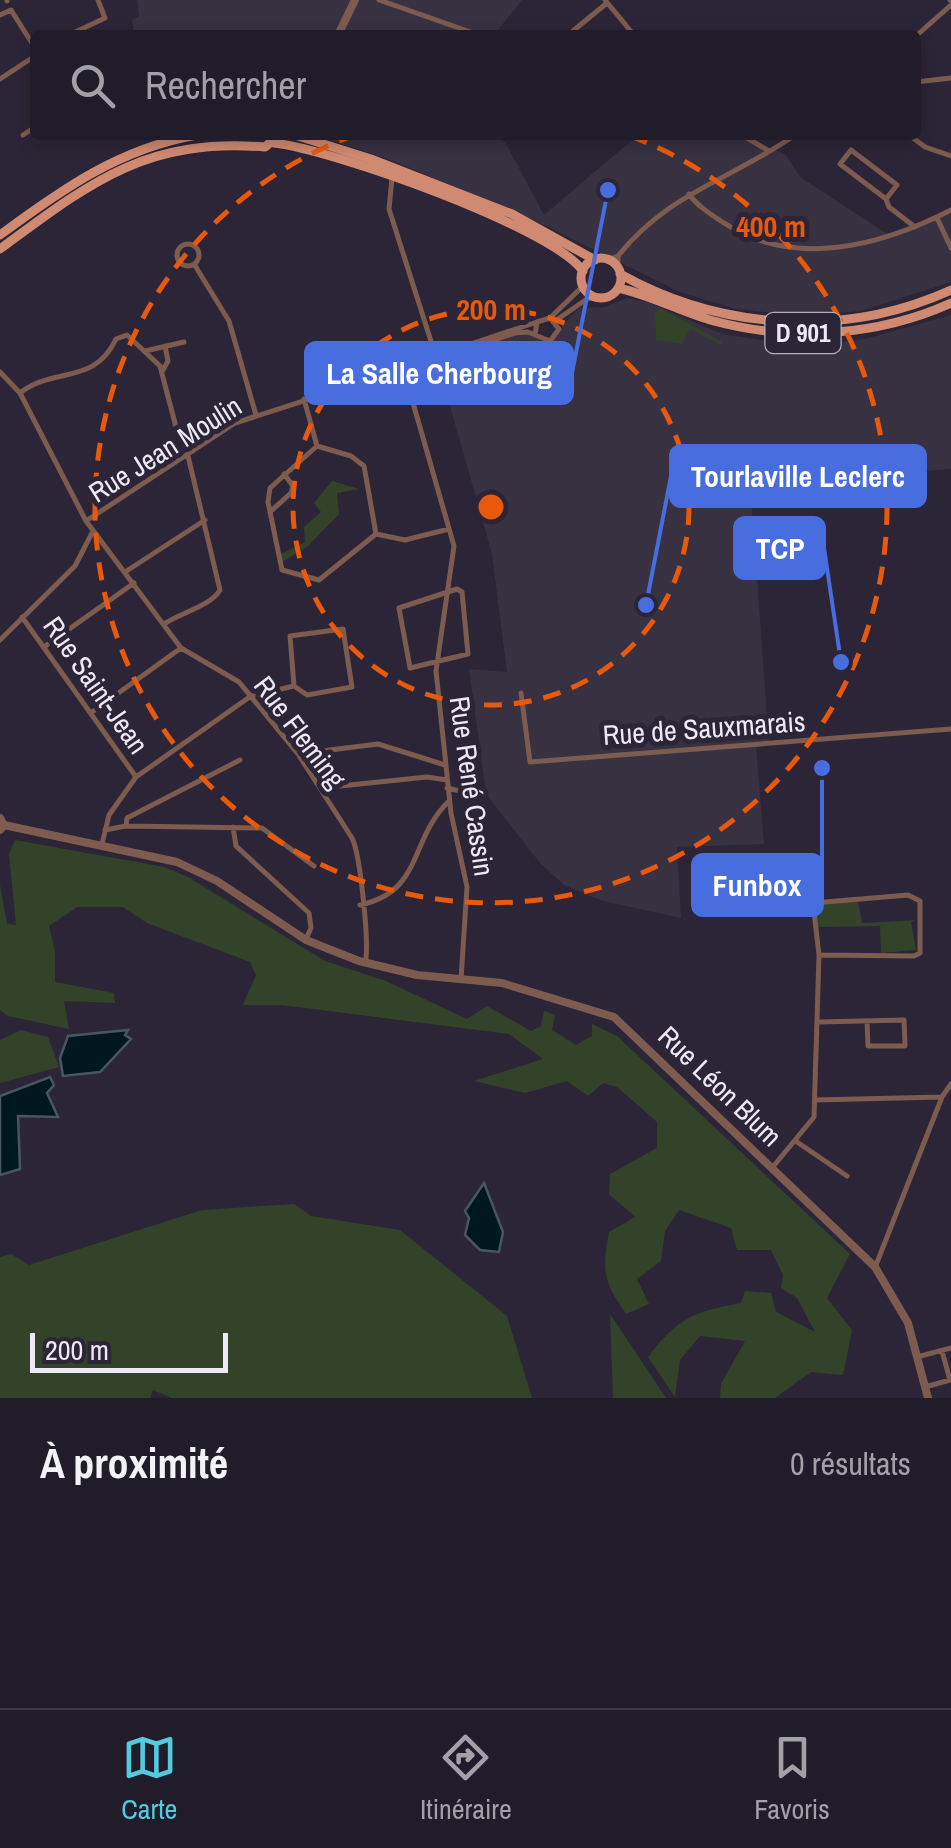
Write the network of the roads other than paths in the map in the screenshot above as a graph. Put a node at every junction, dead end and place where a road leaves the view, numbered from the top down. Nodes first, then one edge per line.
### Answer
1 (98, 0) edge
2 (354, 0) edge
3 (379, 0) edge
4 (606, 2) edge
5 (951, 2) edge
6 (0, 15) edge
7 (80, 30) edge
8 (340, 30) edge
9 (465, 30) edge
10 (574, 30) edge
11 (630, 30) edge
12 (921, 31) edge
13 (30, 40) edge
14 (30, 59) edge
15 (951, 78) edge
16 (0, 79) edge
17 (921, 81) edge
18 (30, 130) edge
19 (22, 135) dead end
20 (179, 140) edge
21 (241, 140) edge
22 (250, 140) edge
23 (275, 140) edge
24 (279, 140) edge
25 (311, 140) edge
26 (751, 140) edge
27 (788, 140) edge
28 (916, 140) edge
29 (772, 151) junction
30 (951, 156) edge
31 (392, 178) junction
32 (689, 194) junction
33 (886, 199) junction
34 (951, 210) edge
35 (937, 218) junction
36 (915, 227) junction
37 (0, 235) edge
38 (0, 248) edge
39 (951, 248) edge
40 (612, 263) junction
41 (194, 264) junction
42 (583, 272) junction
43 (583, 286) junction
44 (618, 288) junction
45 (951, 290) edge
46 (596, 298) junction
47 (951, 304) edge
48 (553, 320) junction
49 (536, 322) junction
50 (535, 335) junction
51 (184, 342) dead end
52 (165, 346) junction
53 (145, 350) junction
54 (435, 353) junction
55 (403, 368) junction
56 (162, 370) junction
57 (0, 372) edge
58 (20, 393) junction
59 (304, 399) junction
60 (256, 415) junction
61 (316, 446) junction
62 (190, 454) junction
63 (284, 474) junction
64 (270, 512) junction
65 (86, 520) junction
66 (205, 520) junction
67 (449, 529) junction
68 (93, 530) junction
69 (376, 534) junction
70 (125, 572) junction
71 (134, 583) junction
72 (451, 590) junction
73 (22, 617) junction
74 (164, 624) junction
75 (0, 640) edge
76 (44, 647) junction
77 (181, 648) junction
78 (438, 663) junction
79 (294, 686) junction
80 (520, 692) dead end
81 (251, 696) junction
82 (92, 712) junction
83 (951, 730) edge
84 (298, 754) junction
85 (240, 760) dead end
86 (433, 762) junction
87 (445, 766) junction
88 (136, 777) junction
89 (433, 777) junction
90 (447, 784) junction
91 (320, 788) junction
92 (481, 796) dead end
93 (449, 800) junction
94 (1, 825) edge
95 (126, 826) junction
96 (233, 827) junction
97 (105, 830) junction
98 (102, 844) junction
99 (314, 866) dead end
100 (360, 905) junction
101 (306, 940) junction
102 (819, 954) junction
103 (365, 963) junction
104 (461, 979) junction
105 (867, 1021) junction
106 (818, 1022) junction
107 (951, 1084) edge
108 (942, 1097) junction
109 (815, 1100) junction
110 (797, 1142) junction
111 (772, 1168) junction
112 (848, 1176) dead end
113 (875, 1266) junction
114 (951, 1348) edge
115 (942, 1352) junction
116 (917, 1357) junction
117 (950, 1380) edge
118 (925, 1387) junction
119 (928, 1398) edge

1 - 7 street
2 - 8 street
3 - 9 street
4 - 10 street
4 - 11 street
5 - 12 street
6 - 13 street
14 - 16 street
15 - 17 street
18 - 19 street
20 - 37 main road
21 - 38 main road
22 - 23 main road
24 - 31 main road
25 - 40 main road, D 901
26 - 29 street
27 - 29 street
28 - 30 street
29 - 32 street
31 - 42 main road
31 - 54 street
32 - 36 street
32 - 40 street
33 - 33 street
33 - 36 street
34 - 35 street
35 - 36 street
35 - 39 street
40 - 42 main road
40 - 44 main road
40 - 45 main road, D 901
41 - 41 street
41 - 60 street
42 - 43 main road
43 - 46 main road
43 - 48 street, Rue Jean Moulin
44 - 46 main road
44 - 47 main road, D 901
46 - 48 street, Rue Jean Moulin
48 - 49 street, Rue Jean Moulin
48 - 50 street, Rue Jean Moulin
49 - 50 street
49 - 54 street, Rue Jean Moulin
50 - 54 street, Rue Jean Moulin
51 - 52 street
52 - 53 street
52 - 56 street
53 - 56 street
53 - 58 street
54 - 55 street, Rue Jean Moulin
55 - 59 street, Rue Jean Moulin
55 - 67 street, Rue René Cassin
56 - 62 street
57 - 58 street, Rue Fleming
58 - 65 street, Rue Fleming
59 - 60 street, Rue Jean Moulin
59 - 61 street
60 - 62 street, Rue Jean Moulin
61 - 63 street
61 - 69 street
62 - 65 street, Rue Jean Moulin
62 - 66 street
63 - 64 street
63 - 64 street
64 - 69 street
65 - 68 street, Rue Fleming
66 - 70 street
66 - 74 street
67 - 69 street
67 - 72 street, Rue René Cassin
68 - 70 street, Rue Fleming
68 - 73 street
70 - 71 street, Rue Fleming
71 - 74 street, Rue Fleming
71 - 76 street
72 - 78 street, Rue René Cassin
72 - 78 street
72 - 78 street
73 - 75 street
73 - 76 street, Rue Saint-Jean
74 - 77 street, Rue Fleming
76 - 82 street, Rue Saint-Jean
77 - 81 street, Rue Fleming
77 - 82 street
78 - 87 street, Rue René Cassin
79 - 79 street
79 - 81 street
80 - 83 street, Rue de Sauxmarais
81 - 84 street, Rue Fleming
81 - 88 street
82 - 88 street, Rue Saint-Jean
84 - 86 street
84 - 91 street, Rue Fleming
85 - 95 street
86 - 87 street
86 - 89 street
87 - 90 street, Rue René Cassin
88 - 97 street
89 - 90 street
89 - 91 street
90 - 92 street
90 - 93 street, Rue René Cassin
91 - 100 street, Rue Fleming
93 - 100 street
93 - 104 street, Rue René Cassin
94 - 98 street, Rue Léon Blum
95 - 96 street
95 - 97 street
96 - 99 street
96 - 101 street
97 - 98 street
98 - 101 street, Rue Léon Blum
100 - 103 street, Rue Fleming
101 - 103 street, Rue Léon Blum
102 - 102 street
102 - 106 street
103 - 104 street, Rue Léon Blum
104 - 111 street, Rue Léon Blum
105 - 105 street
105 - 106 street
106 - 109 street
107 - 108 street
108 - 109 street
108 - 113 street
109 - 110 street
110 - 111 street
110 - 112 street
111 - 113 street, Rue Léon Blum
113 - 116 street, Rue Léon Blum
114 - 115 street
115 - 116 street
115 - 117 street
116 - 118 street, Rue Léon Blum
117 - 118 street
118 - 119 street, Rue Léon Blum

